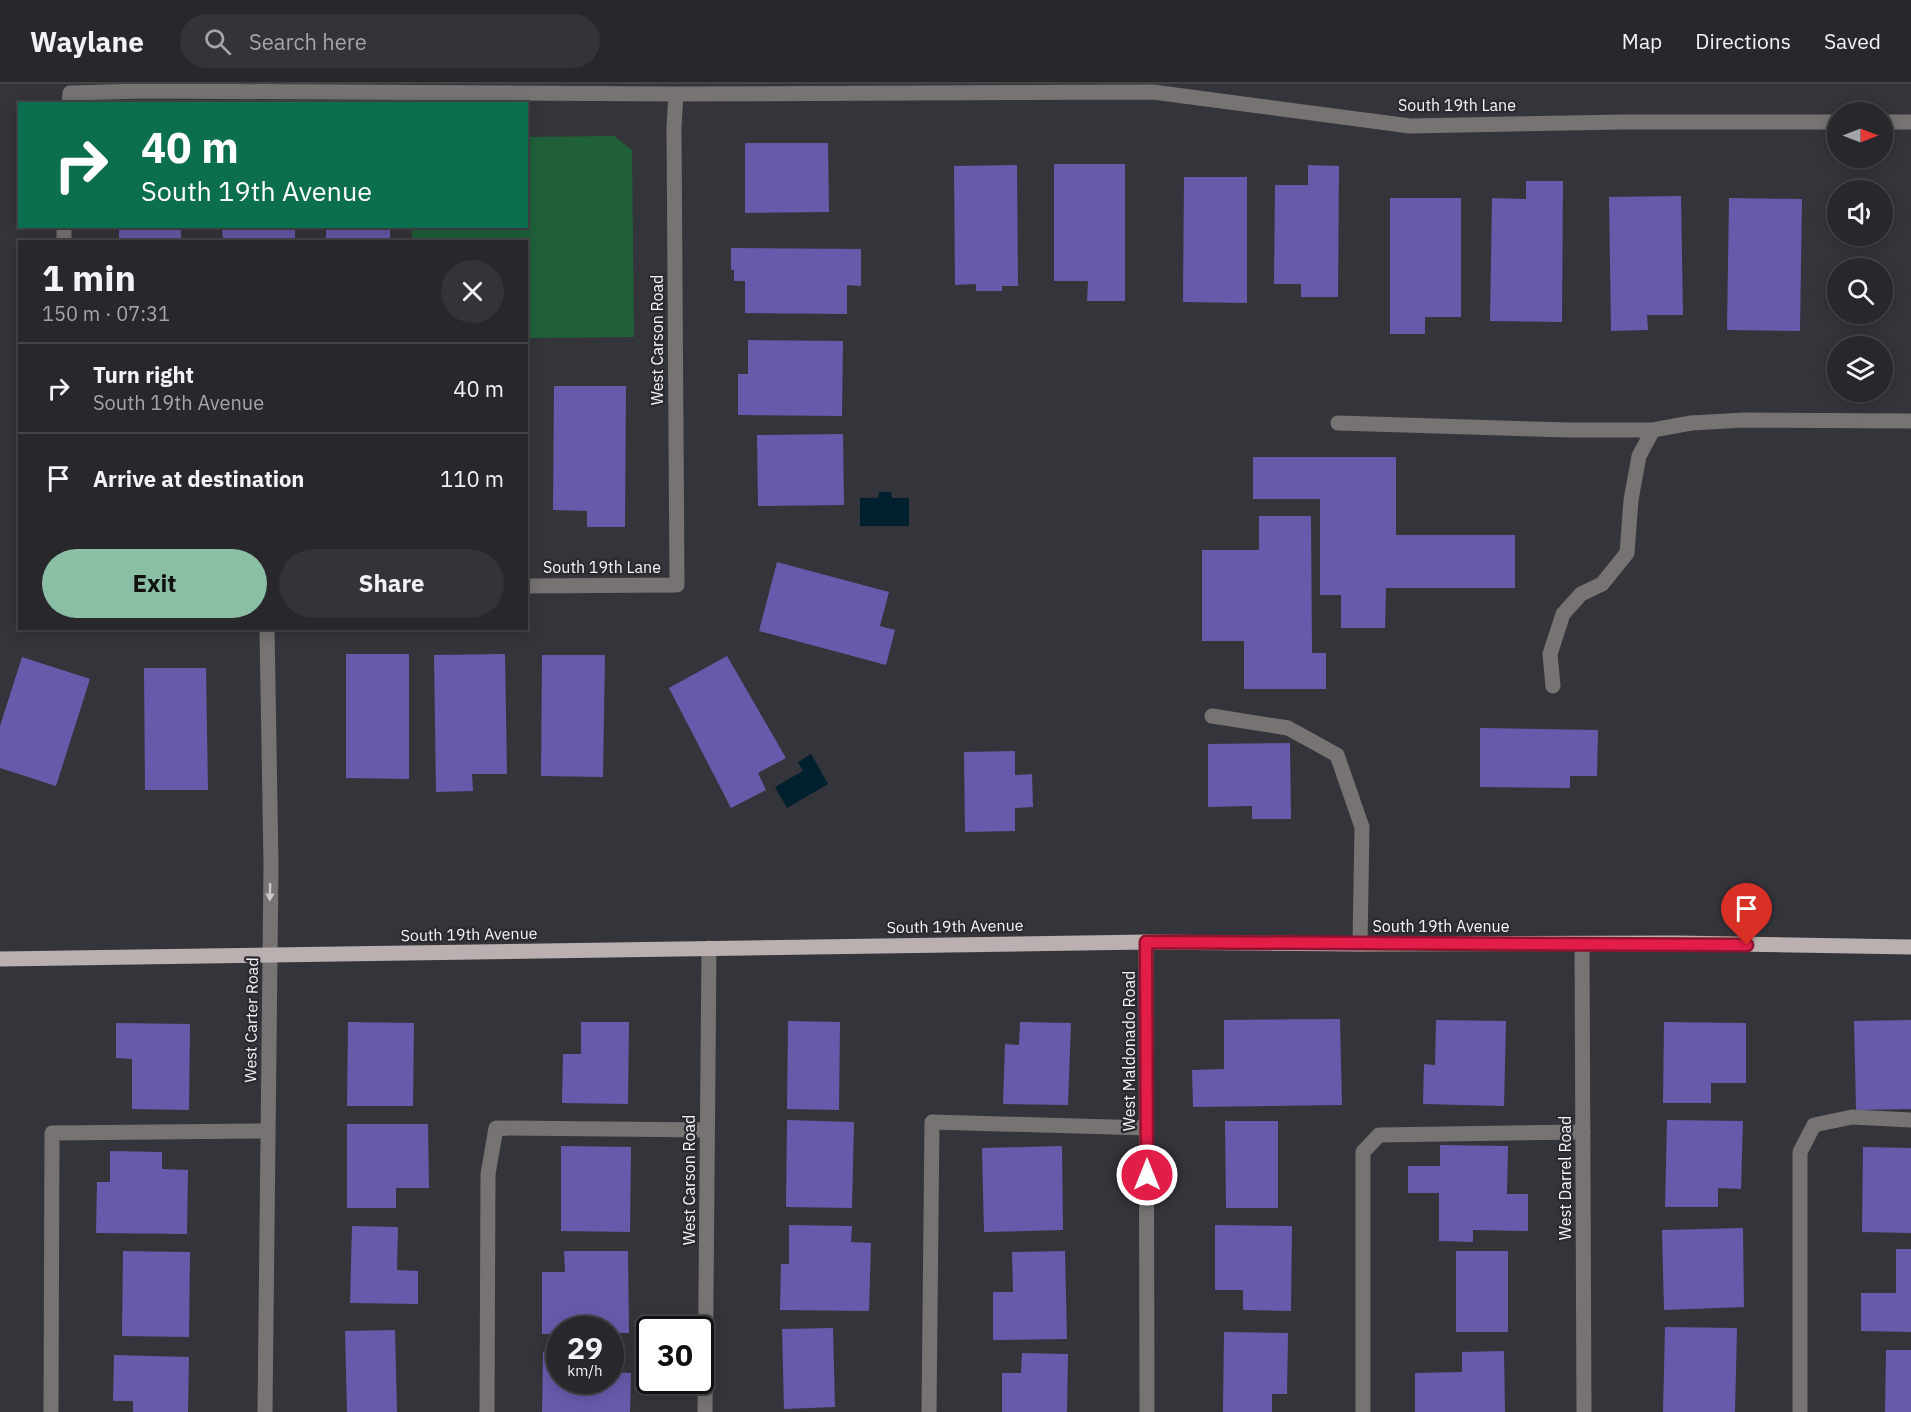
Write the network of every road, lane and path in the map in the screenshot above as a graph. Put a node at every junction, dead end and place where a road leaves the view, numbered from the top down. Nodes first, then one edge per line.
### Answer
1 (676, 94) junction
2 (70, 98) edge
3 (1827, 122) edge
4 (1893, 122) edge
5 (1911, 122) edge
6 (1911, 421) edge
7 (1338, 423) dead end
8 (1653, 430) junction
9 (677, 585) joint
10 (528, 586) edge
11 (267, 630) edge
12 (1553, 686) dead end
13 (1212, 716) dead end
14 (1146, 942) junction
15 (1360, 944) junction
16 (1582, 944) junction
17 (1911, 947) edge
18 (709, 948) junction
19 (270, 955) junction
20 (0, 959) edge
21 (1911, 1120) edge
22 (1147, 1128) junction
23 (707, 1130) junction
24 (267, 1131) junction
25 (1583, 1132) junction
26 (51, 1412) edge
27 (265, 1412) edge
28 (487, 1412) edge
29 (705, 1412) edge
30 (930, 1412) edge
31 (1147, 1412) edge
32 (1363, 1412) edge
33 (1584, 1412) edge
34 (1800, 1412) edge

1 - 2 street, South 19th Lane
1 - 3 street, South 19th Lane
1 - 9 street, West Carson Road
4 - 5 street
6 - 8 street
7 - 8 street
8 - 12 street
9 - 10 street, South 19th Lane
11 -> 19 street, West Carter Road
13 - 15 street
14 - 15 main road, South 19th Avenue
14 - 18 main road, South 19th Avenue
14 - 22 street, West Maldonado Road
15 - 16 main road, South 19th Avenue
16 - 17 main road, South 19th Avenue
16 - 25 street, West Darrel Road
18 - 19 main road, South 19th Avenue
18 - 23 street, West Carson Road
19 - 20 main road, South 19th Avenue
19 - 24 street, West Carter Road
21 - 34 street
22 - 30 street
22 - 31 street, West Maldonado Road
23 - 28 street
23 - 29 street, West Carson Road
24 - 26 street
24 - 27 street, West Carter Road
25 - 32 street
25 - 33 street, West Darrel Road

